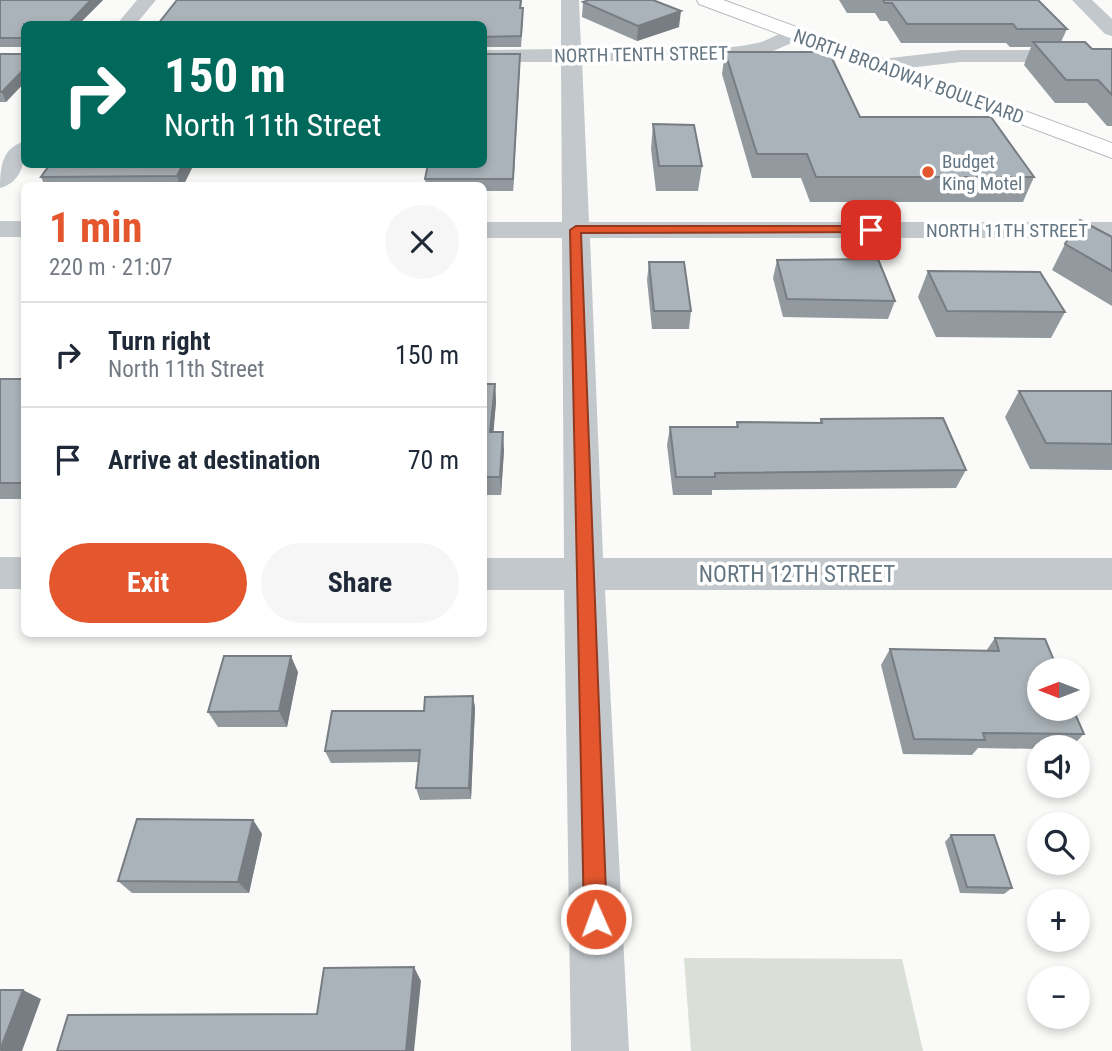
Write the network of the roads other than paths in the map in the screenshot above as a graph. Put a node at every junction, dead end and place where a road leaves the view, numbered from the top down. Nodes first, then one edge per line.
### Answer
1 (147, 0) edge
2 (570, 0) edge
3 (706, 0) edge
4 (1081, 0) edge
5 (130, 21) edge
6 (1112, 30) edge
7 (796, 34) junction
8 (487, 56) edge
9 (572, 56) junction
10 (1112, 56) edge
11 (882, 65) junction
12 (1112, 151) edge
13 (21, 153) edge
14 (0, 180) edge
15 (0, 229) edge
16 (21, 229) edge
17 (487, 230) edge
18 (576, 230) junction
19 (1112, 230) edge
20 (0, 573) edge
21 (21, 573) edge
22 (487, 574) edge
23 (584, 574) junction
24 (1112, 574) edge
25 (600, 1051) edge

1 - 5 street
2 - 9 street
3 - 7 main road, NORTH BROADWAY BOULEVARD
4 - 6 street
7 - 9 street, NORTH TENTH STREET
7 - 11 main road, NORTH BROADWAY BOULEVARD
8 - 9 street, NORTH TENTH STREET
9 - 18 street
10 - 11 street
11 - 12 main road, NORTH BROADWAY BOULEVARD
13 - 14 street
15 - 16 street
17 - 18 street, NORTH 11TH STREET
18 - 19 street, NORTH 11TH STREET
18 - 23 street
20 - 21 street
22 - 23 street, NORTH 12TH STREET
23 - 24 street, NORTH 12TH STREET
23 - 25 street

